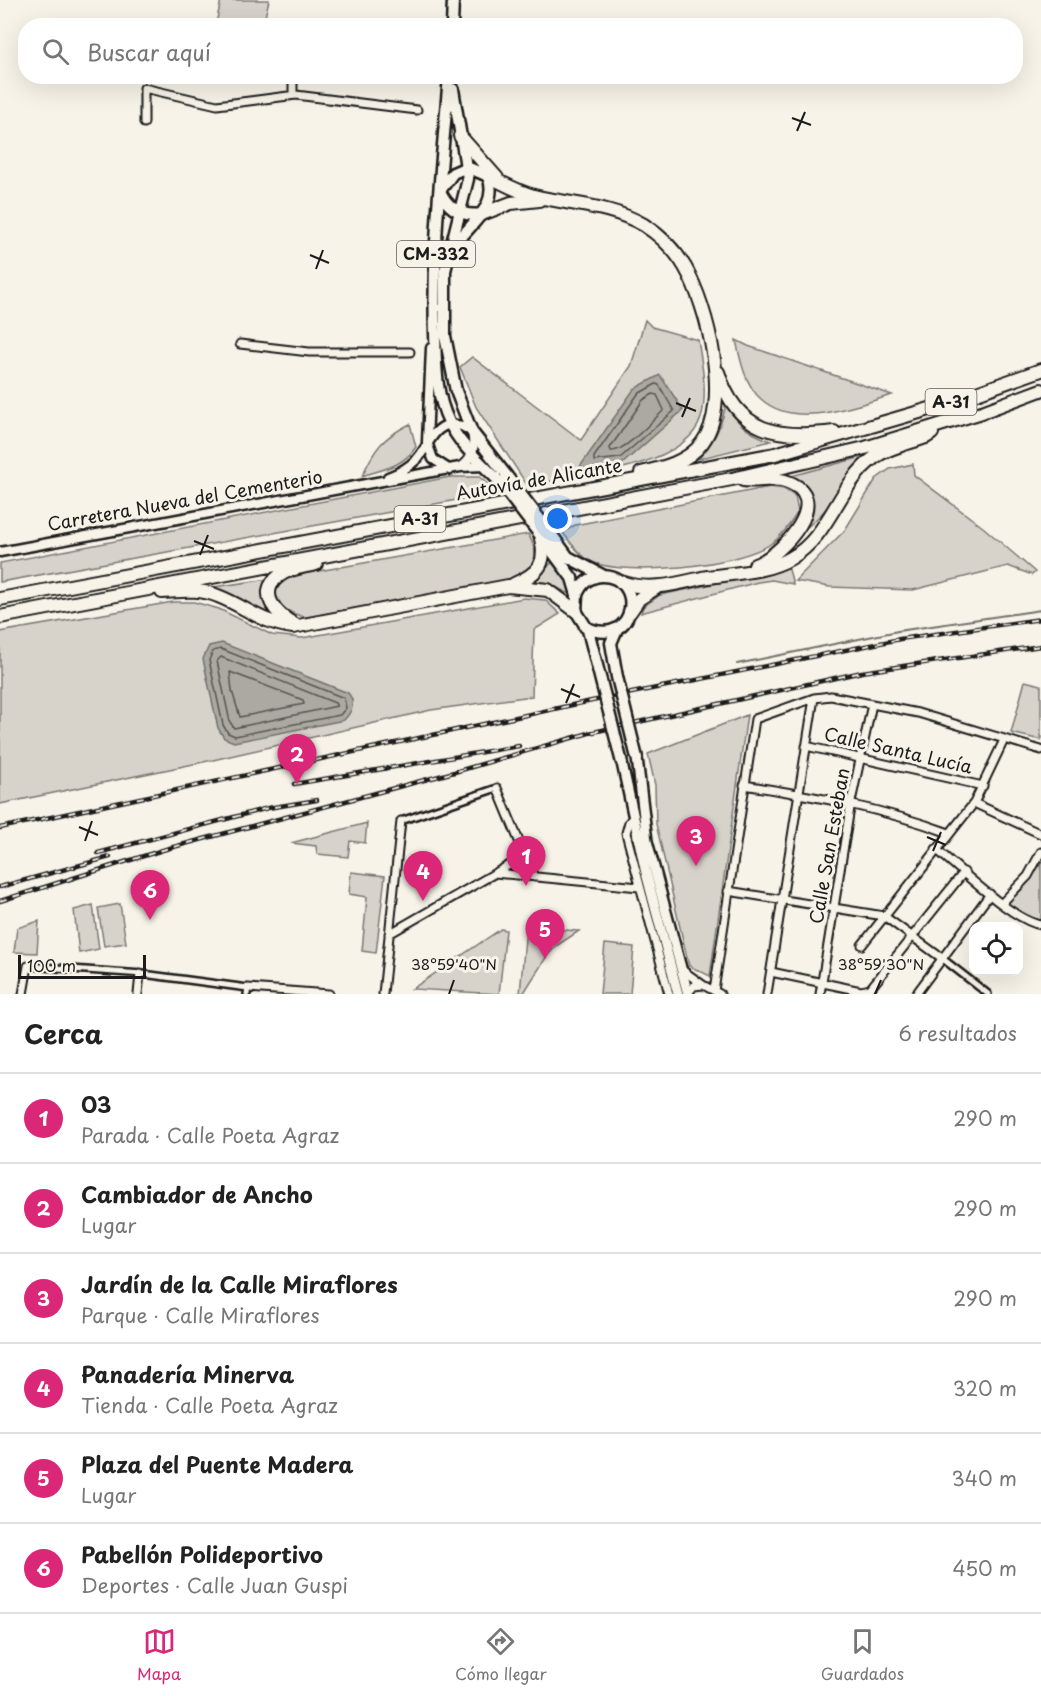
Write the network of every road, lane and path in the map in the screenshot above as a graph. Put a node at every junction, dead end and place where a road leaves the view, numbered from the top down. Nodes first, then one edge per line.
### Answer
1 (453, 0) edge
2 (452, 18) edge
3 (293, 84) edge
4 (450, 84) edge
5 (452, 84) edge
6 (293, 95) junction
7 (417, 110) dead end
8 (144, 123) dead end
9 (460, 136) junction
10 (467, 167) junction
11 (488, 176) junction
12 (502, 183) junction
13 (440, 191) junction
14 (553, 200) junction
15 (461, 213) junction
16 (482, 214) junction
17 (447, 261) junction
18 (434, 317) junction
19 (240, 344) dead end
20 (711, 346) junction
21 (410, 352) dead end
22 (1041, 370) edge
23 (1041, 390) edge
24 (450, 424) junction
25 (942, 424) junction
26 (860, 430) junction
27 (472, 432) junction
28 (427, 442) junction
29 (472, 455) junction
30 (484, 466) junction
31 (460, 467) junction
32 (450, 470) junction
33 (501, 476) junction
34 (732, 479) junction
35 (376, 482) junction
36 (606, 484) junction
37 (544, 533) junction
38 (0, 552) edge
39 (351, 552) junction
40 (734, 572) junction
41 (605, 576) junction
42 (621, 582) junction
43 (508, 586) junction
44 (663, 586) junction
45 (133, 592) junction
46 (577, 595) junction
47 (0, 598) edge
48 (576, 611) junction
49 (630, 612) junction
50 (0, 617) edge
51 (298, 626) junction
52 (585, 627) junction
53 (617, 629) junction
54 (814, 698) junction
55 (872, 704) junction
56 (1004, 740) junction
57 (806, 746) junction
58 (1041, 750) edge
59 (637, 758) joint
60 (860, 758) junction
61 (622, 763) joint
62 (744, 785) junction
63 (983, 786) junction
64 (497, 788) joint
65 (799, 794) junction
66 (851, 802) junction
67 (974, 803) junction
68 (633, 820) junction
69 (402, 821) joint
70 (949, 833) junction
71 (1041, 834) edge
72 (936, 849) junction
73 (1041, 852) edge
74 (525, 856) junction
75 (964, 872) junction
76 (495, 873) junction
77 (534, 877) junction
78 (639, 887) junction
79 (728, 891) junction
80 (990, 894) junction
81 (783, 900) junction
82 (1002, 903) junction
83 (834, 907) junction
84 (884, 916) junction
85 (1041, 925) edge
86 (389, 934) junction
87 (912, 936) junction
88 (862, 945) dead end
89 (943, 959) junction
90 (28, 966) joint
91 (681, 969) junction
92 (771, 972) junction
93 (140, 974) junction
94 (822, 983) junction
95 (703, 985) junction
96 (247, 991) edge
97 (717, 993) edge
98 (23, 994) edge
99 (138, 994) edge
100 (329, 994) edge
101 (383, 994) edge
102 (669, 994) edge
103 (684, 994) edge
104 (767, 994) edge
105 (820, 994) edge
106 (916, 994) edge
107 (988, 994) edge

1 - 2 main road
3 - 6 street
4 - 13 main road
5 - 9 main road
6 - 7 street
6 - 8 street
9 - 10 main road
9 - 12 highway
10 - 11 main road
10 - 13 main road
10 - 15 main road
11 - 12 highway
11 - 16 main road
12 - 14 highway
13 - 15 main road
13 - 18 main road, CM-332
14 - 16 highway
14 - 20 highway
15 - 16 main road
15 - 17 main road
16 - 17 main road
17 - 27 main road
18 - 24 main road, CM-332
18 - 28 street
19 - 21 street
20 - 26 highway
20 - 36 highway
22 - 26 highway, Autovía de Alicante / A-31
23 - 25 highway, Autovía de Alicante / A-31
24 - 27 street
24 - 28 street
24 - 29 main road
25 - 34 highway, Autovía de Alicante / A-31
25 - 40 highway
26 - 36 highway, Autovía de Alicante / A-31
27 - 29 street
27 - 33 main road
28 - 32 street
28 - 35 street, Carretera Nueva del Cementerio
29 - 30 main road
29 - 31 street
30 - 31 street
30 - 33 main road
31 - 32 street
32 - 35 street, Carretera Nueva del Cementerio
33 - 37 main road, bridge
34 - 39 highway, Autovía de Alicante / A-31
34 - 40 highway
35 - 38 street, Carretera Nueva del Cementerio
36 - 47 highway, Autovía de Alicante / A-31
37 - 41 main road
37 - 43 highway
37 - 46 main road
39 - 45 highway, Autovía de Alicante / A-31
39 - 51 highway
40 - 44 highway
41 - 42 main road
41 - 46 main road
42 - 44 highway
42 - 49 main road
43 - 48 highway
43 - 51 highway
44 - 49 highway
45 - 50 highway, Autovía de Alicante / A-31
45 - 51 highway
46 - 48 main road
48 - 52 main road
49 - 53 main road
52 - 53 main road
52 - 61 main road, bridge
53 - 59 main road, bridge
54 - 55 street
54 - 57 street
54 - 62 street
55 - 56 street
55 - 60 street, Calle San Esteban
56 - 58 street
56 - 63 street
57 - 60 street, Calle Santa Lucía
57 - 65 street
59 - 91 main road
60 - 63 street, Calle Santa Lucía
60 - 66 street, Calle San Esteban
61 - 68 main road
62 - 65 street
62 - 79 street
63 - 67 street
64 - 69 street
64 - 74 street
65 - 66 street
65 - 81 street
66 - 70 street
66 - 83 street, Calle San Esteban
67 - 70 street
67 - 71 street
68 - 78 street
68 - 103 main road
69 - 86 street
70 - 72 street
72 - 75 street
72 - 84 street
73 - 82 street
74 - 76 street
74 - 77 street
75 - 80 street
75 - 87 street
76 - 77 street
76 - 86 street
77 - 78 street
78 - 102 street
79 - 81 street
79 - 97 street
80 - 82 street
80 - 89 street
81 - 83 street
81 - 92 street
82 - 85 street
83 - 84 street
83 - 94 street, Calle San Esteban
84 - 87 street
84 - 88 street
86 - 101 street
87 - 89 street
87 - 94 street
89 - 106 street
89 - 107 street
90 - 93 street
90 - 98 street
91 - 95 street
91 - 103 main road
92 - 94 street
92 - 104 street
93 - 96 street
93 - 99 street
94 - 105 street, Calle San Esteban
95 - 97 street
95 - 103 street
96 - 100 street

